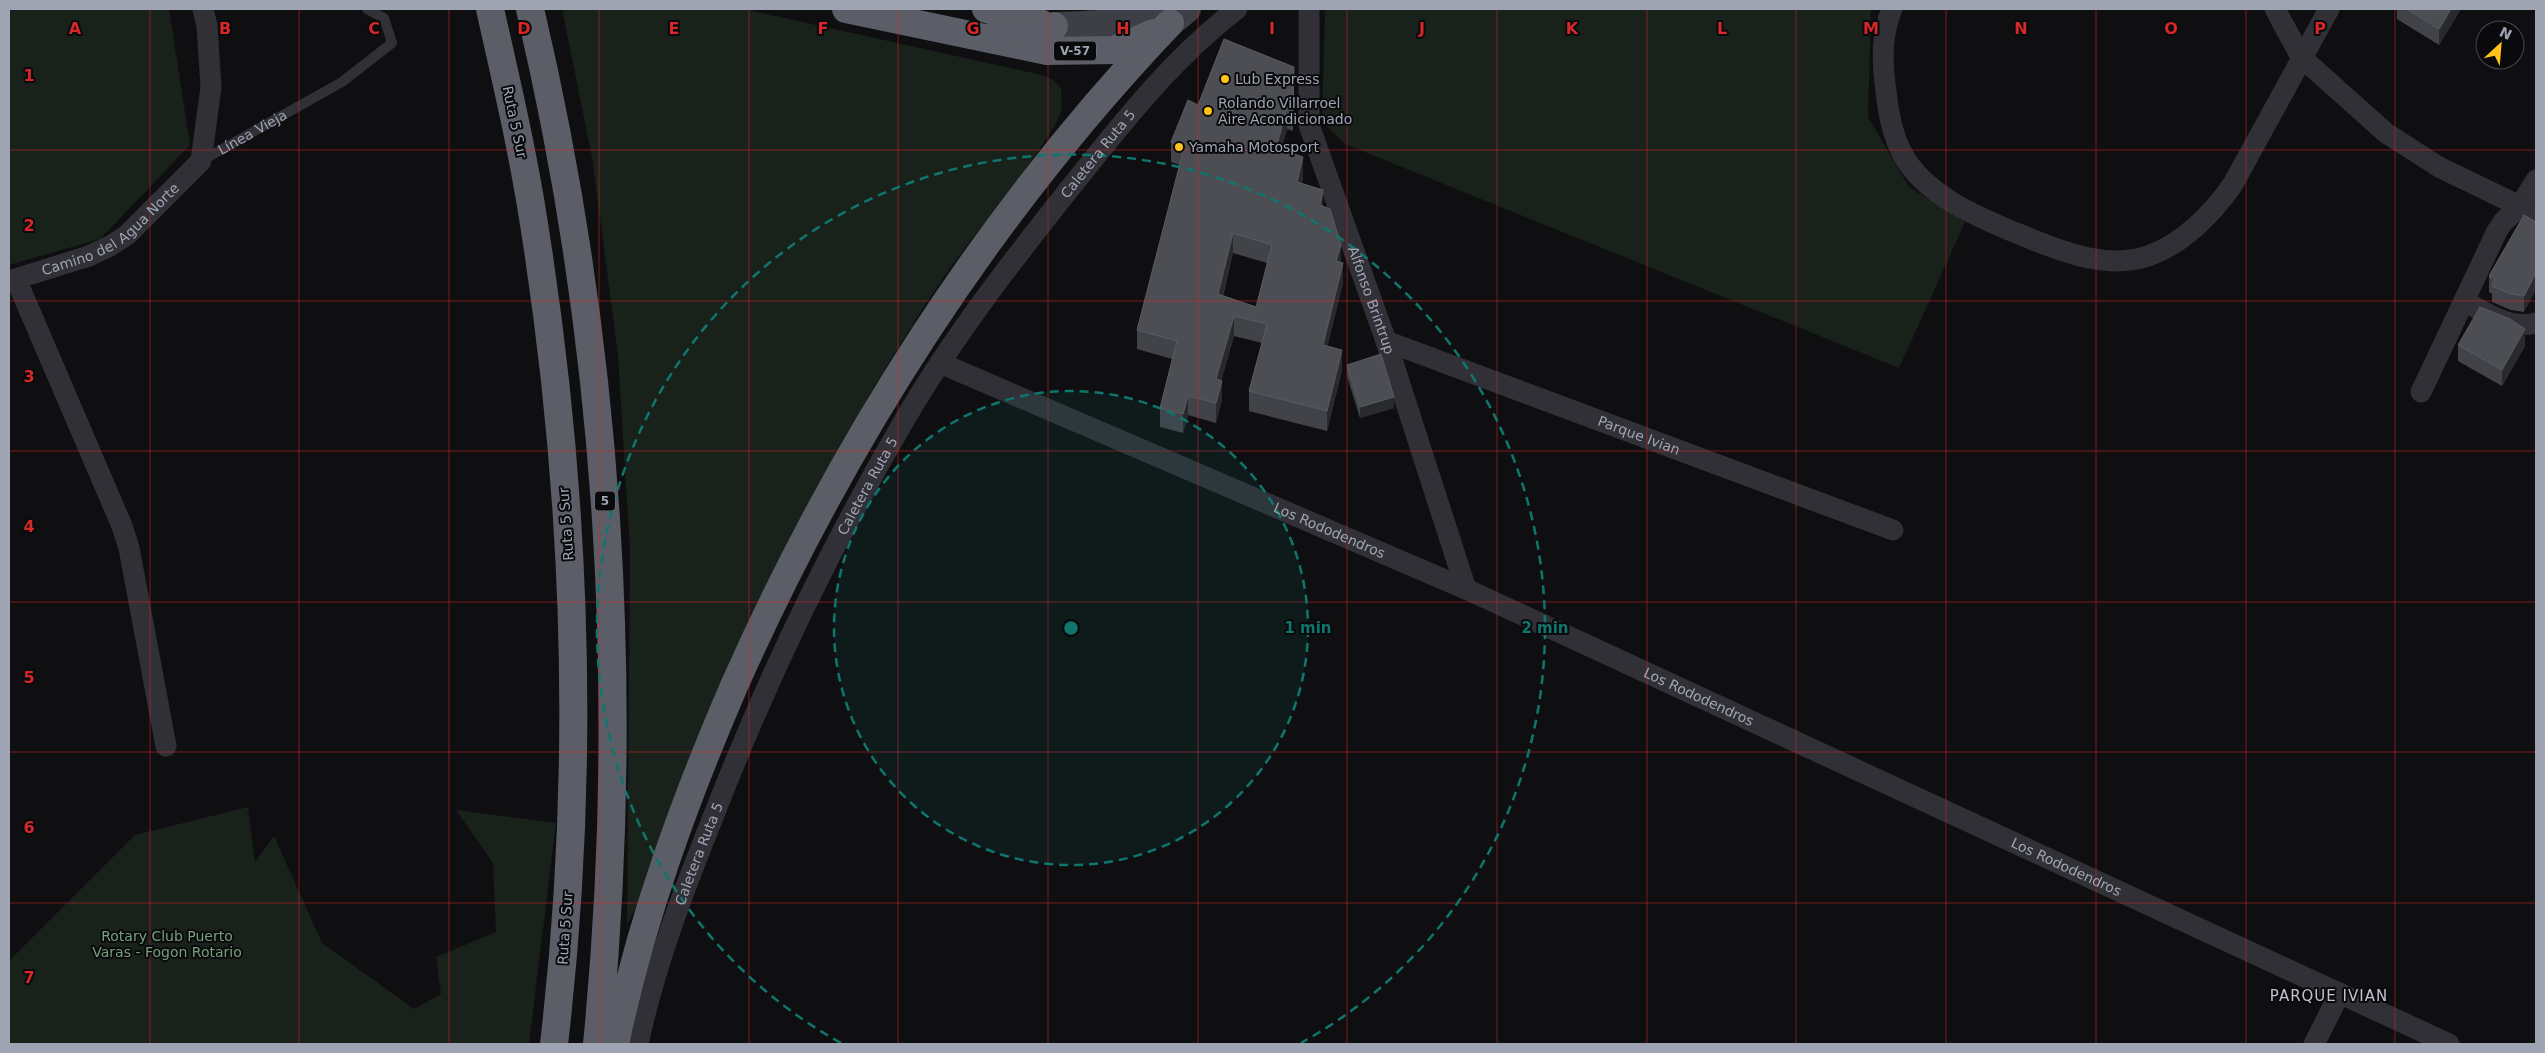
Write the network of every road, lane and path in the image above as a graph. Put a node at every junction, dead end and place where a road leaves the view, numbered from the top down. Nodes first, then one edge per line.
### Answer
1 (203, 9) edge
2 (367, 9) edge
3 (490, 9) edge
4 (530, 9) edge
5 (846, 9) edge
6 (986, 9) edge
7 (1237, 9) edge
8 (1310, 9) edge
9 (1892, 9) edge
10 (2275, 9) edge
11 (2329, 9) edge
12 (1171, 13) edge
13 (1054, 26) junction
14 (974, 37) junction
15 (2301, 57) junction
16 (201, 161) junction
17 (2536, 180) edge
18 (2528, 210) edge
19 (12, 280) edge
20 (2464, 301) junction
21 (2536, 323) edge
22 (1386, 341) junction
23 (940, 364) junction
24 (2422, 392) dead end
25 (1893, 530) dead end
26 (1466, 589) junction
27 (166, 746) dead end
28 (2340, 993) junction
29 (554, 1044) edge
30 (596, 1044) edge
31 (615, 1044) edge
32 (638, 1044) edge
33 (2314, 1044) edge
34 (2449, 1044) edge

1 - 16 street, Línea Vieja
2 - 16 lane, Línea Vieja
3 - 29 highway, Ruta 5 Sur
4 - 30 highway, 5
5 - 14 highway, V-57
6 - 13 highway
7 - 23 street, Caletera Ruta 5
8 - 22 street, Alfonso Brintrup
9 - 15 street
10 - 15 street
11 - 15 street
12 - 13 main road, V-57
12 - 14 highway, V-57
12 - 31 highway
13 - 14 highway, V-57
15 - 18 street
16 - 19 street, Camino del Agua Norte
17 - 18 street
18 - 20 street
19 - 27 street
20 - 21 street
20 - 24 street
22 - 25 street, Parque Ivian
22 - 26 street, Alfonso Brintrup
23 - 26 street, Los Rododendros
23 - 32 street, Caletera Ruta 5
26 - 28 street, Los Rododendros
28 - 33 street
28 - 34 street, Los Rododendros

